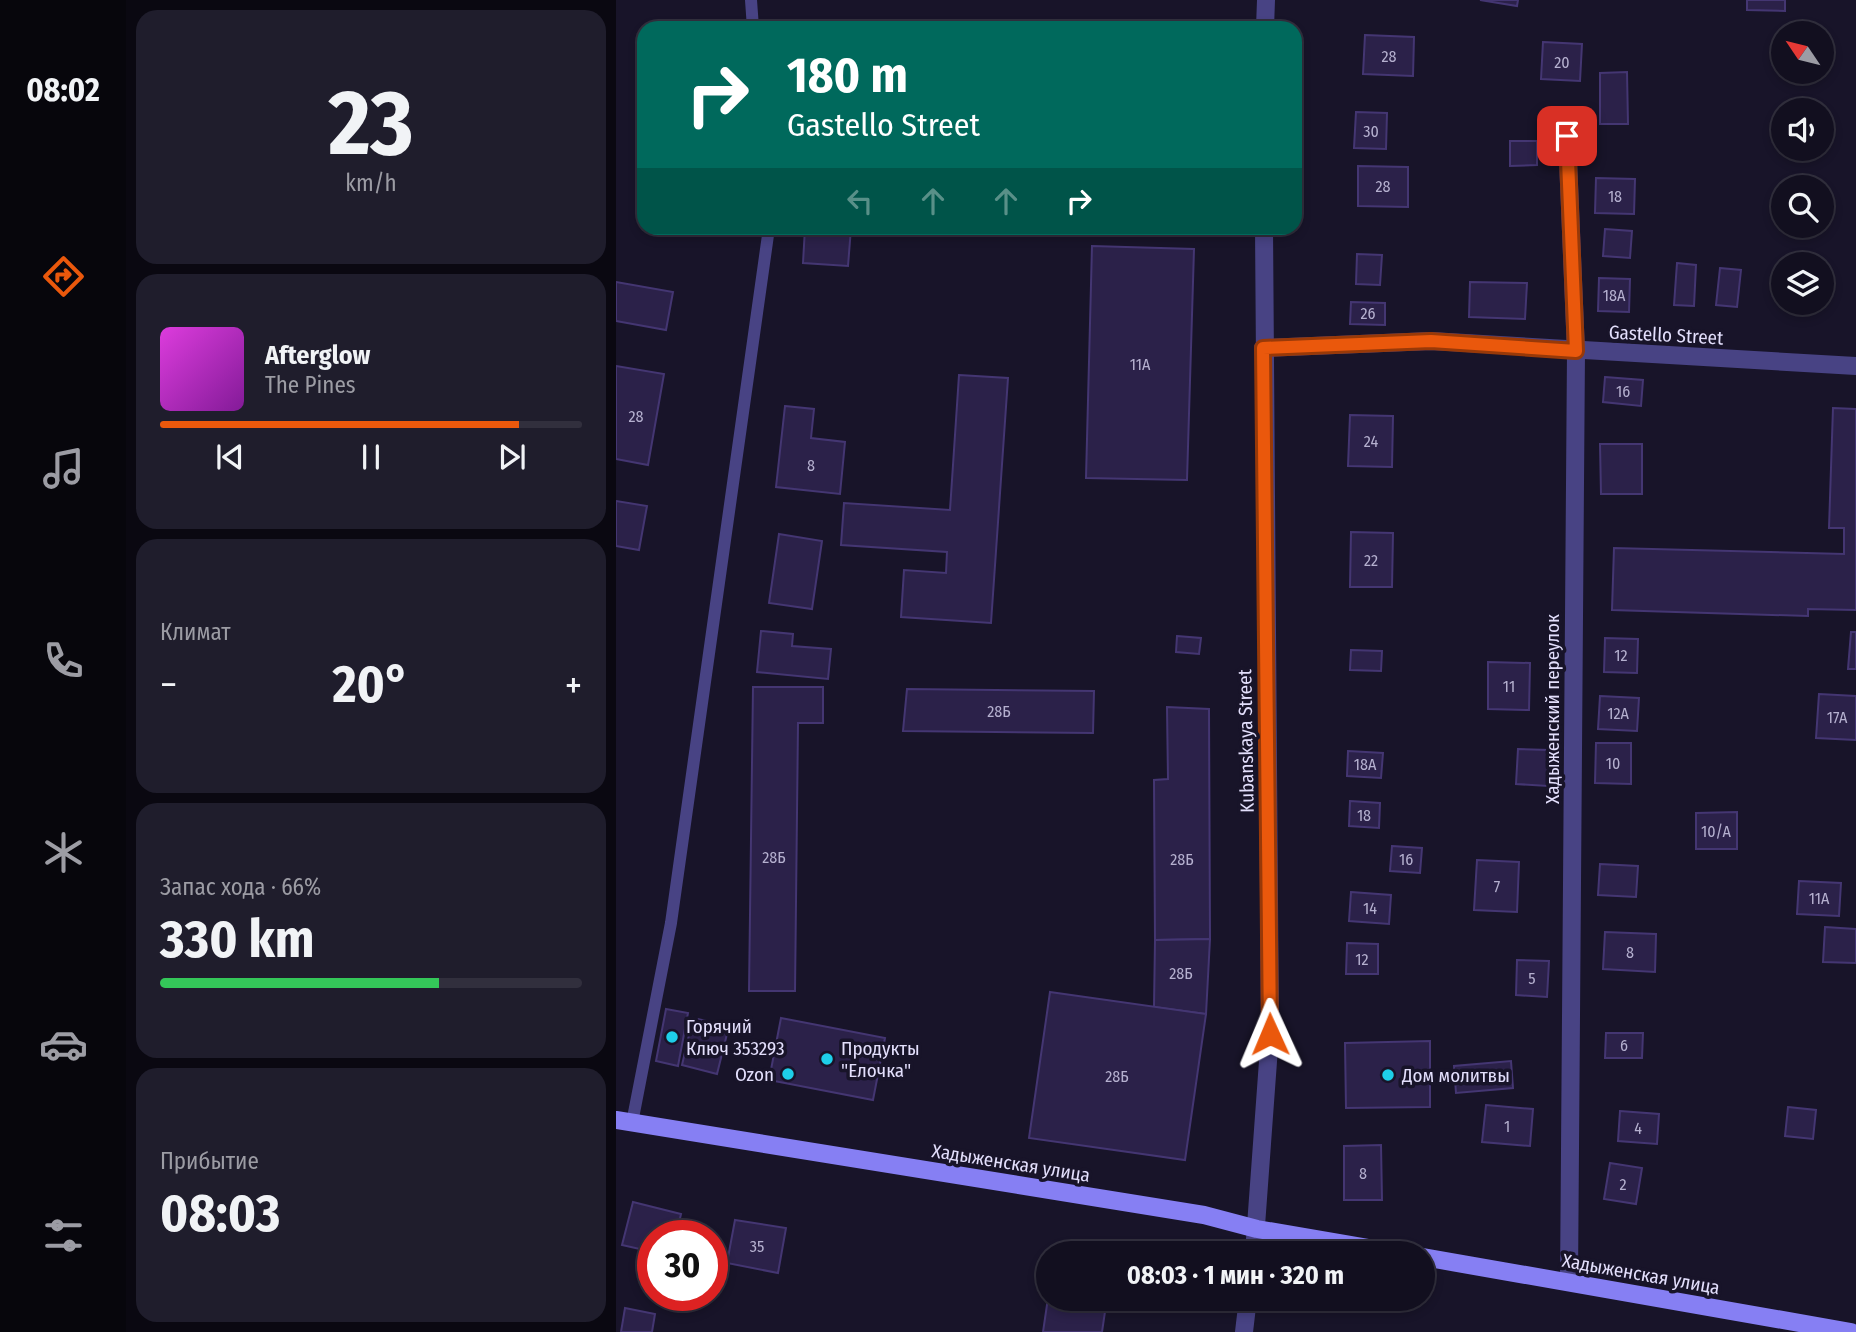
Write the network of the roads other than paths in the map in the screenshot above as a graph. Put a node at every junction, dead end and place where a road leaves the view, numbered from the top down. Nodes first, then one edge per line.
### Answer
1 (751, 0) edge
2 (1266, 0) edge
3 (752, 21) edge
4 (1265, 21) edge
5 (1567, 136) dead end
6 (768, 235) edge
7 (1264, 235) edge
8 (1263, 348) junction
9 (1576, 351) junction
10 (1856, 366) edge
11 (624, 1122) edge
12 (1257, 1229) junction
13 (1256, 1241) edge
14 (1328, 1241) edge
15 (1435, 1259) edge
16 (1569, 1282) junction
17 (1246, 1311) edge
18 (1244, 1332) edge
19 (1851, 1332) edge

1 - 3 lane
2 - 4 street
5 - 9 street, Хадыженский переулок
6 - 11 lane
7 - 8 street, Kubanskaya Street
8 - 9 street, Gastello Street
8 - 12 street, Kubanskaya Street
9 - 10 street, Gastello Street
9 - 16 street, Хадыженский переулок
11 - 12 main road, Хадыженская улица
12 - 13 street, Kubanskaya Street
12 - 14 main road, Хадыженская улица
15 - 16 main road, Хадыженская улица
16 - 19 main road, Хадыженская улица
17 - 18 street

